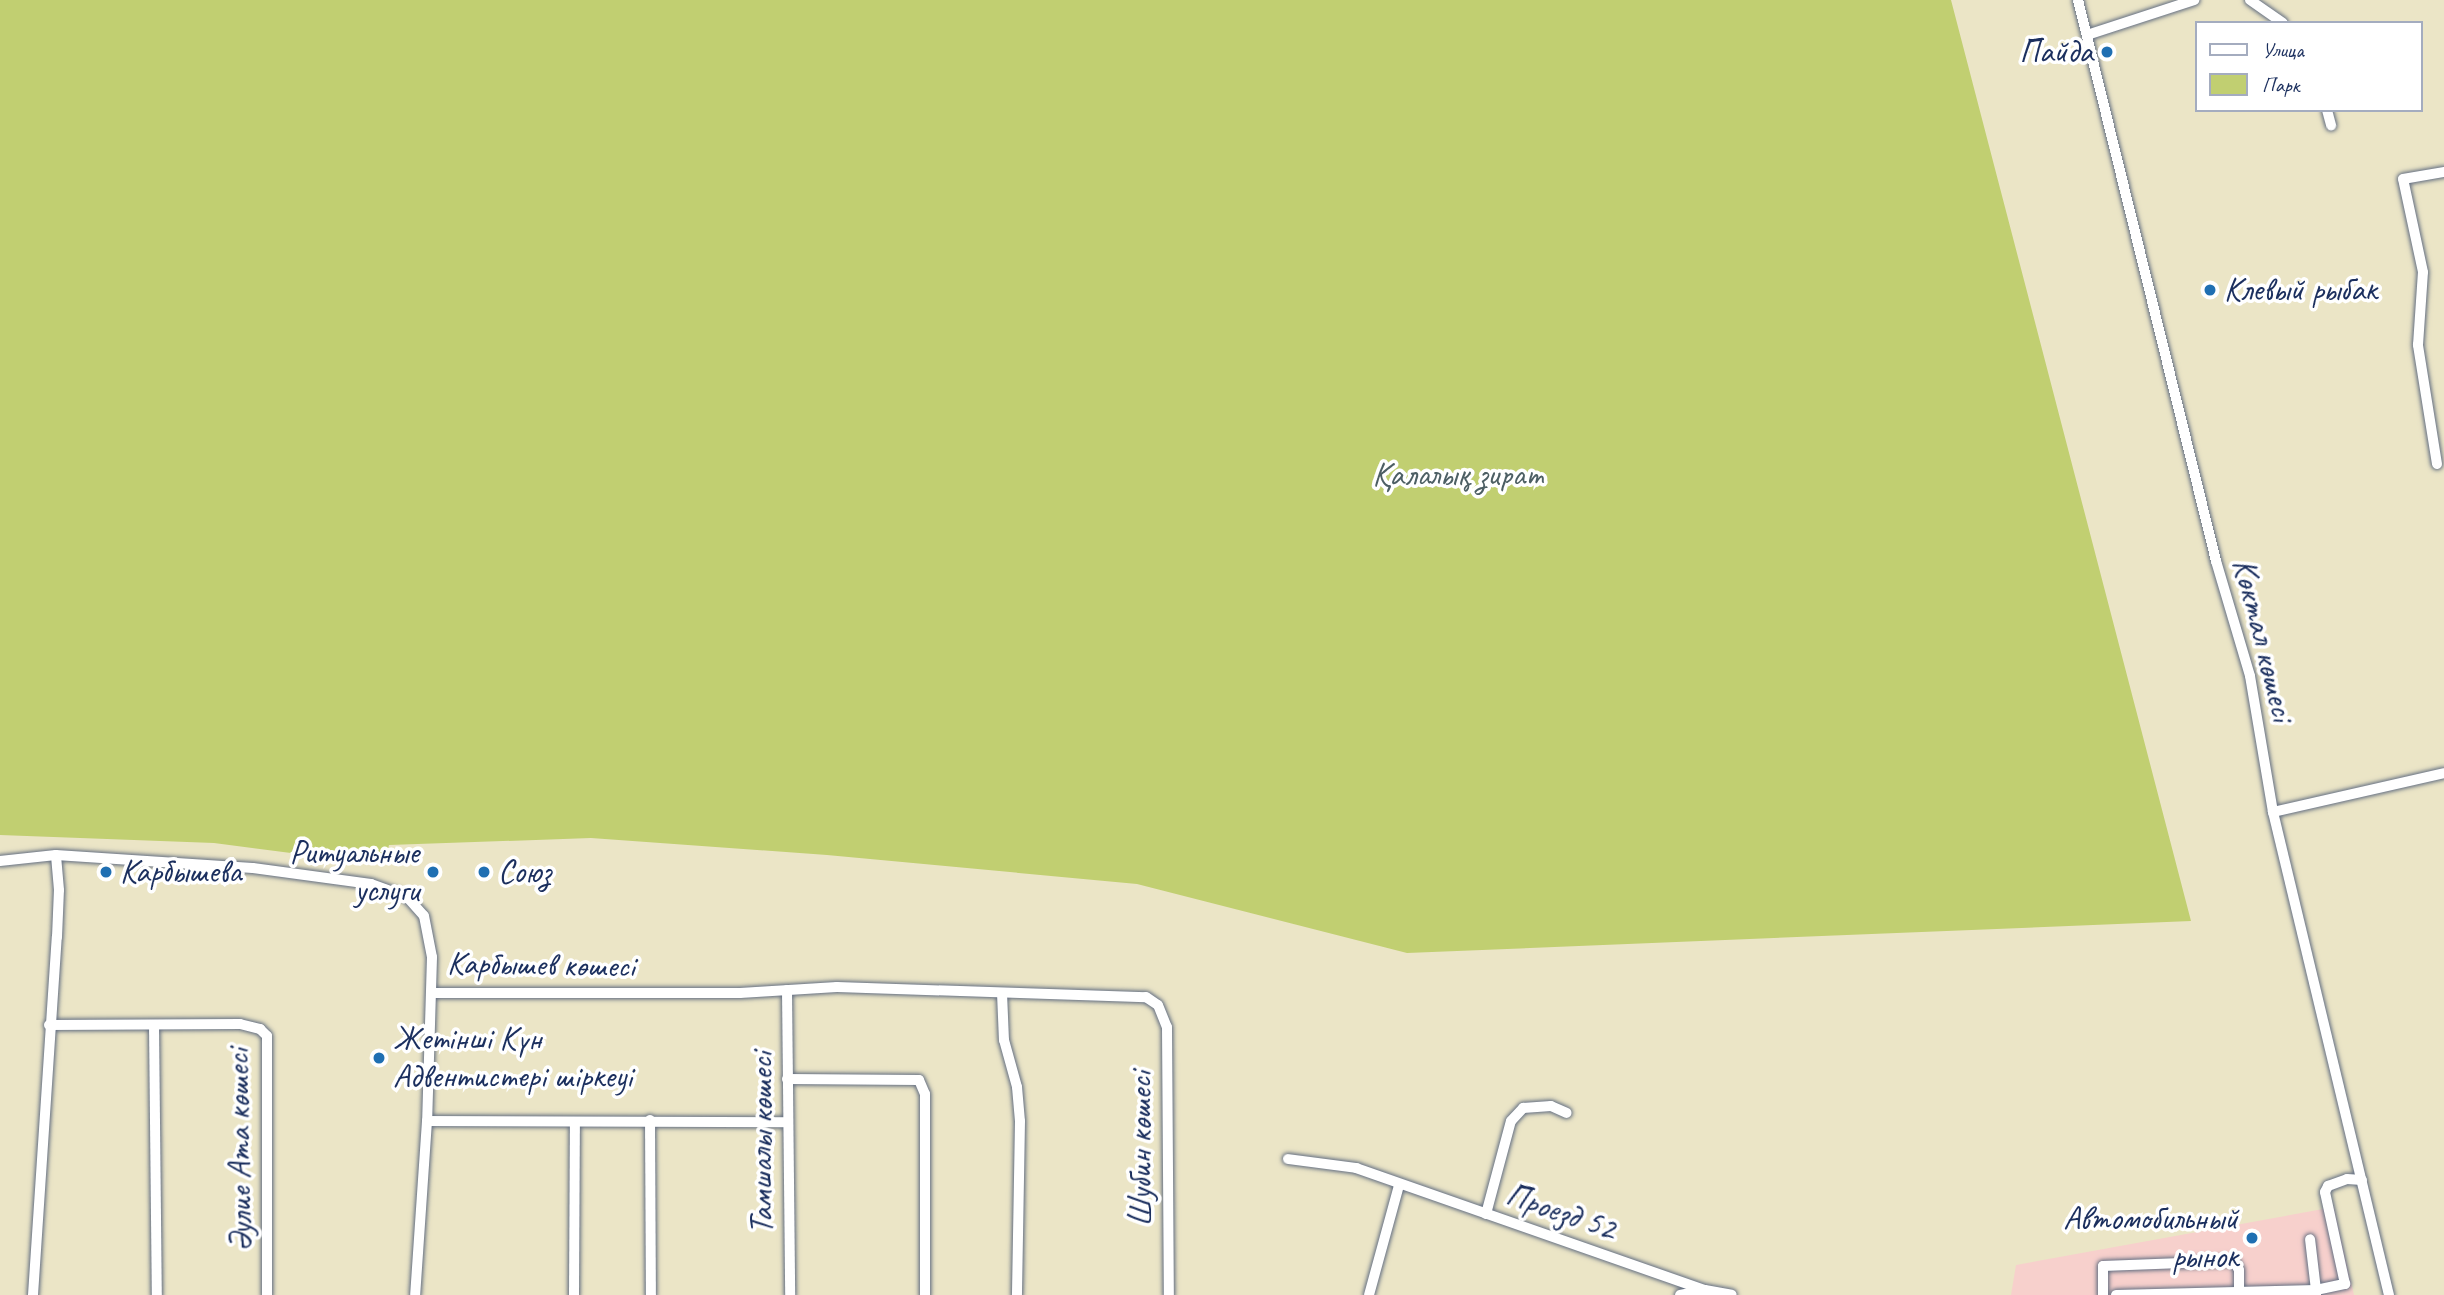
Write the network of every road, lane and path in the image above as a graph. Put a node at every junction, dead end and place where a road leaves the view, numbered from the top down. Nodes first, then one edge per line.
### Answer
1 (2078, 0) edge
2 (2194, 0) edge
3 (2250, 0) edge
4 (2280, 21) edge
5 (2087, 36) junction
6 (2328, 112) edge
7 (2331, 125) dead end
8 (2444, 172) edge
9 (2437, 464) dead end
10 (2444, 773) edge
11 (2273, 812) junction
12 (57, 855) junction
13 (0, 861) edge
14 (787, 990) junction
15 (432, 993) junction
16 (1002, 993) junction
17 (1158, 1005) joint
18 (49, 1025) junction
19 (154, 1026) junction
20 (787, 1079) junction
21 (1567, 1113) dead end
22 (427, 1121) junction
23 (650, 1121) junction
24 (575, 1122) junction
25 (787, 1122) junction
26 (1288, 1159) dead end
27 (2362, 1180) junction
28 (1399, 1185) junction
29 (1486, 1214) junction
30 (2310, 1239) dead end
31 (2346, 1289) edge
32 (1705, 1290) junction
33 (2239, 1293) edge
34 (2316, 1293) edge
35 (33, 1295) edge
36 (157, 1295) edge
37 (267, 1295) edge
38 (415, 1295) edge
39 (574, 1295) edge
40 (651, 1295) edge
41 (790, 1295) edge
42 (925, 1295) edge
43 (1017, 1295) edge
44 (1169, 1295) edge
45 (1368, 1295) edge
46 (1680, 1295) edge
47 (1732, 1295) edge
48 (2103, 1295) edge
49 (2116, 1295) edge
50 (2389, 1295) edge

1 - 5 street, Көктал көшесі
2 - 5 street
3 - 4 street
5 - 11 street, Көктал көшесі
6 - 7 street
8 - 9 street
10 - 11 street
11 - 27 street, Көктал көшесі
12 - 13 street, Карбышев көшесі
12 - 15 street, Карбышев көшесі
12 - 18 street
14 - 15 street, Карбышев көшесі
14 - 16 street, Карбышев көшесі
14 - 20 street, Тамшалы көшесі
15 - 22 street
16 - 17 street, Карбышев көшесі
16 - 43 street
17 - 44 street, Шубин көшесі
18 - 19 street, Әулие Ата көшесі
18 - 35 street
19 - 36 street
19 - 37 street, Әулие Ата көшесі
20 - 25 street, Тамшалы көшесі
20 - 42 street
21 - 29 street
22 - 24 street
22 - 38 street
23 - 24 street
23 - 25 street
23 - 40 street
24 - 39 street
25 - 41 street, Тамшалы көшесі
26 - 28 street, Проезд 52
27 - 31 street
27 - 50 street, Көктал көшесі
28 - 29 street, Проезд 52
28 - 45 street
29 - 32 street, Проезд 52
30 - 34 street
31 - 34 street
32 - 46 street
32 - 47 street
33 - 34 street
33 - 48 street
33 - 49 street

